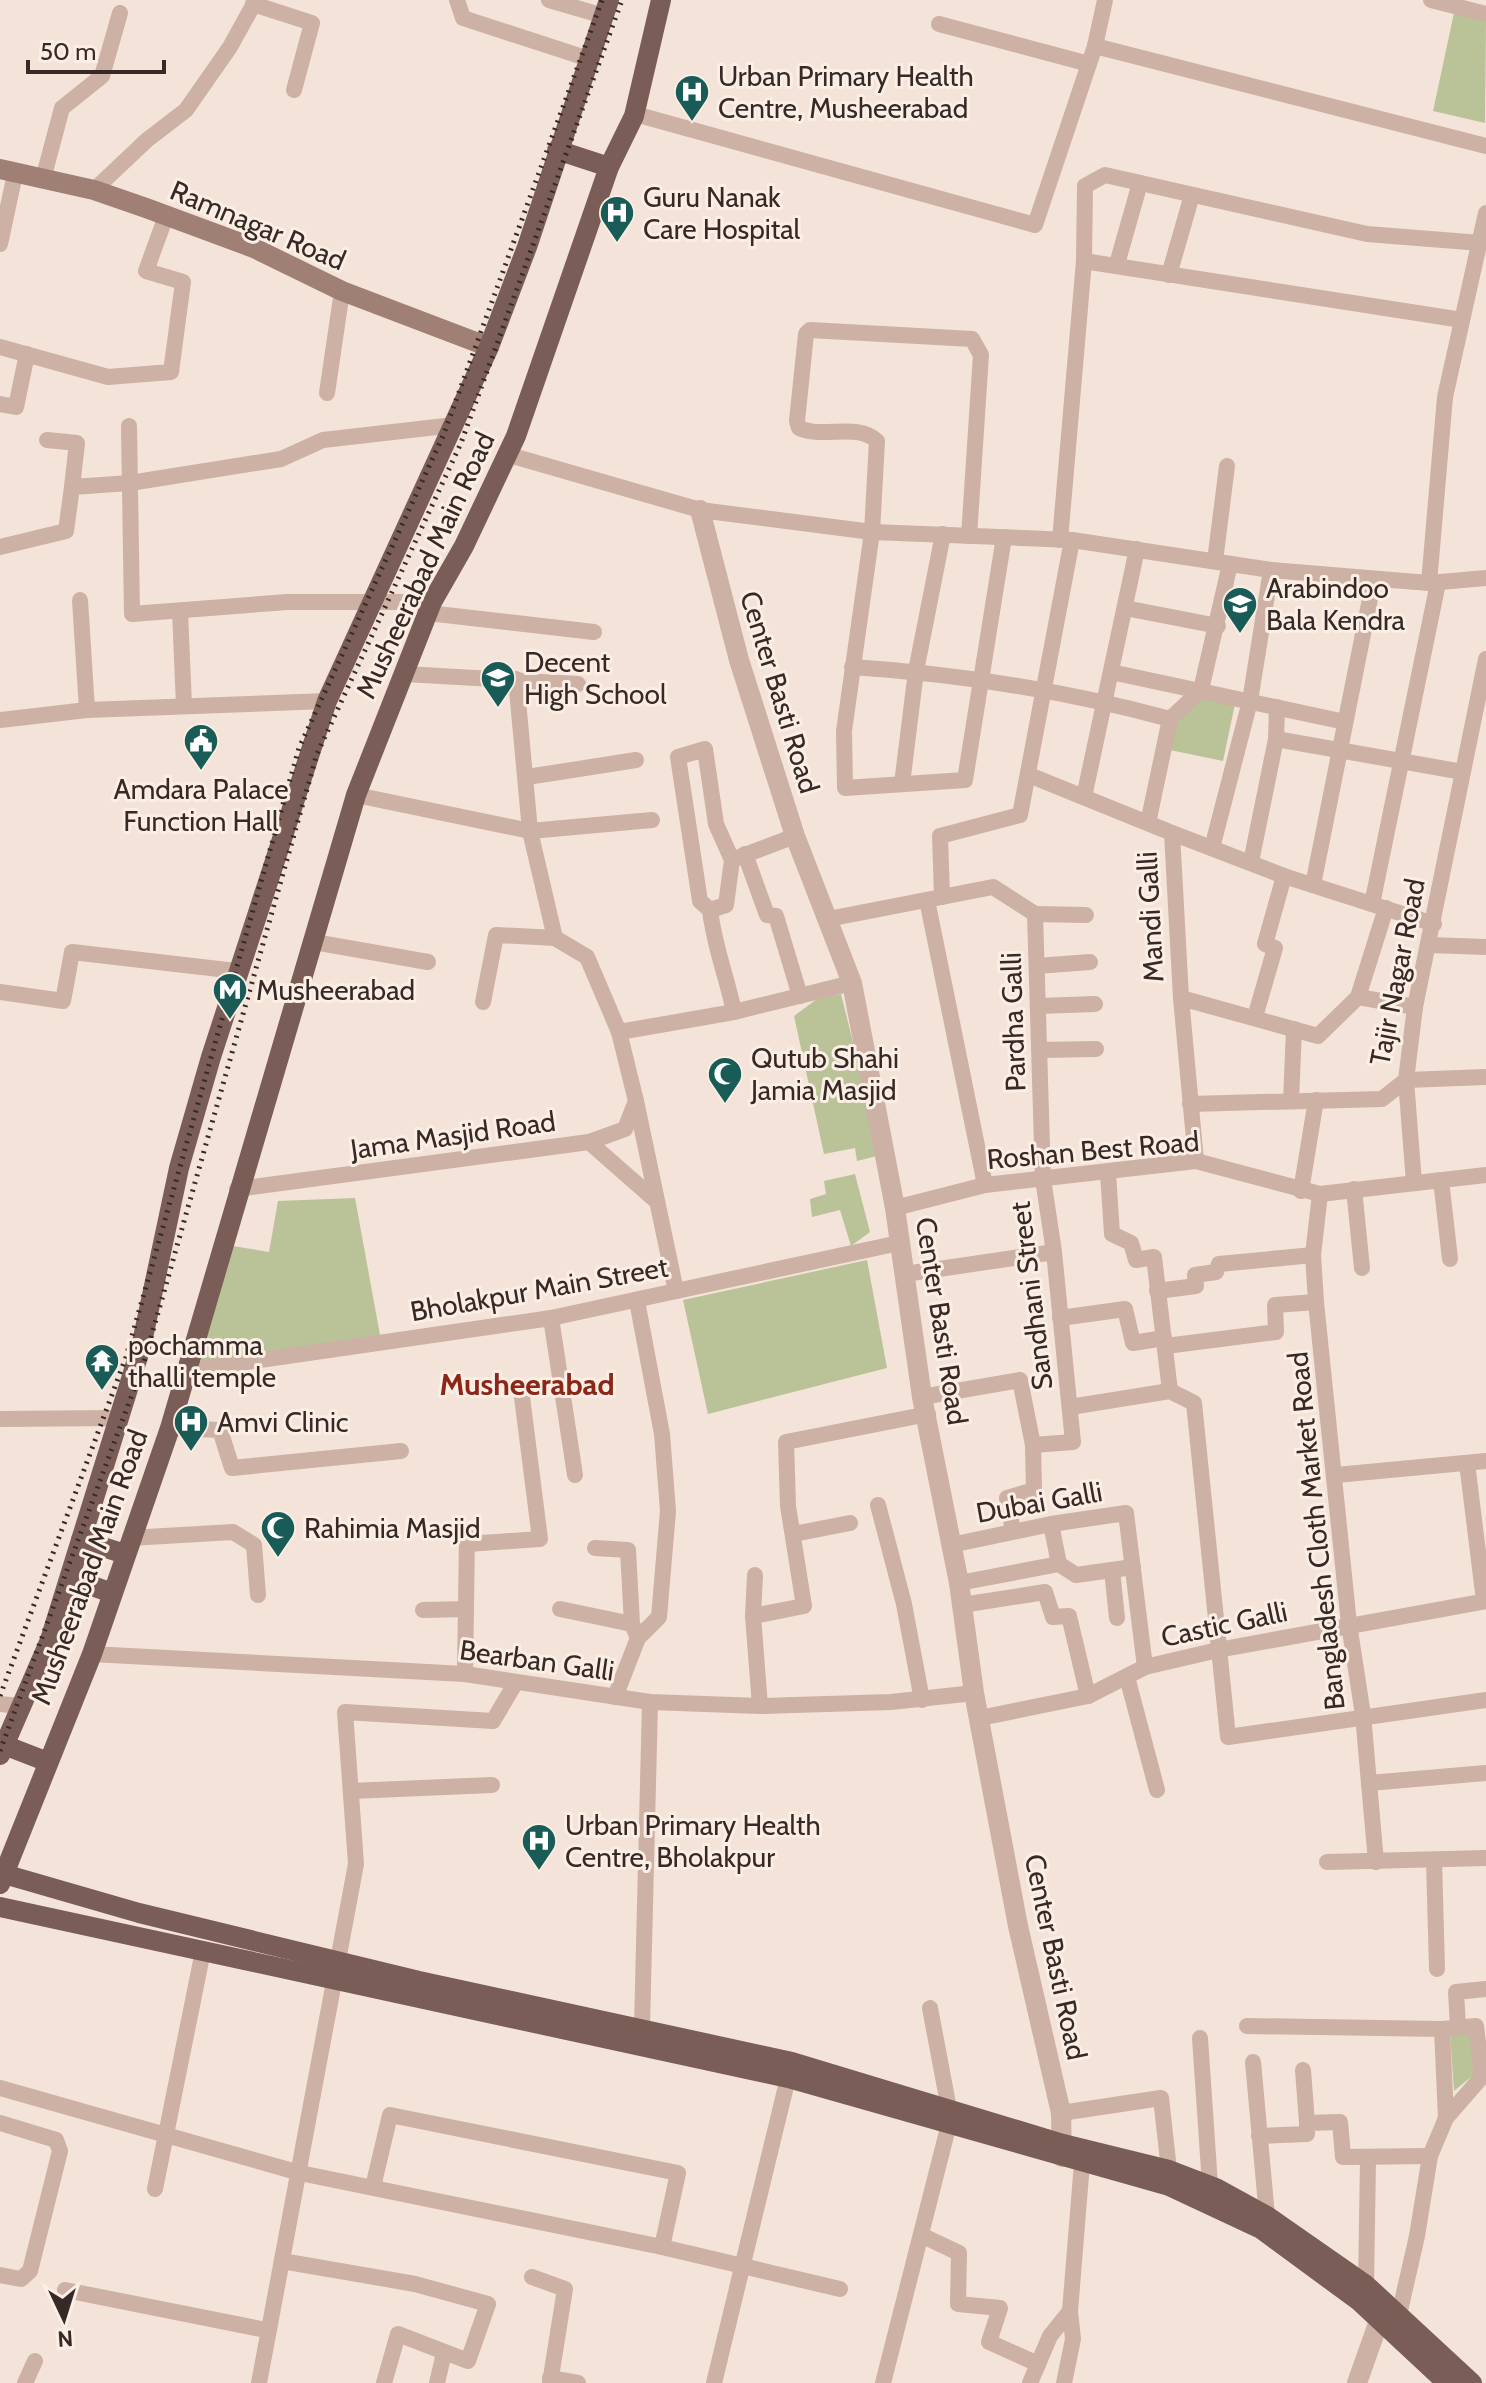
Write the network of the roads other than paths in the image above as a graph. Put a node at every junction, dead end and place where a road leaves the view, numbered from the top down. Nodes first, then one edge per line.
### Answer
1 (457, 0) edge
2 (549, 0) edge
3 (661, 0) edge
4 (1105, 0) edge
5 (1431, 0) edge
6 (255, 2) edge
7 (607, 8) edge
8 (120, 13) dead end
9 (1486, 14) edge
10 (939, 24) dead end
11 (1095, 46) junction
12 (589, 59) junction
13 (1089, 64) junction
14 (294, 90) dead end
15 (635, 114) junction
16 (1486, 146) edge
17 (557, 150) junction
18 (609, 167) junction
19 (8, 171) edge
20 (43, 179) junction
21 (1140, 183) junction
22 (94, 190) junction
23 (1192, 195) junction
24 (1486, 215) edge
25 (166, 216) junction
26 (1481, 243) junction
27 (0, 244) edge
28 (1084, 261) junction
29 (1117, 264) junction
30 (1169, 275) junction
31 (342, 291) junction
32 (1478, 293) edge
33 (1462, 320) junction
34 (0, 347) edge
35 (489, 347) junction
36 (27, 354) junction
37 (327, 393) dead end
38 (0, 404) edge
39 (454, 425) junction
40 (129, 426) dead end
41 (47, 440) dead end
42 (509, 455) junction
43 (1227, 466) dead end
44 (130, 483) junction
45 (72, 487) junction
46 (700, 510) junction
47 (872, 532) junction
48 (943, 534) junction
49 (969, 536) junction
50 (1004, 537) junction
51 (1066, 540) junction
52 (0, 547) edge
53 (1137, 549) junction
54 (1223, 563) junction
55 (1271, 570) junction
56 (1486, 578) edge
57 (1374, 579) junction
58 (1434, 583) junction
59 (80, 600) dead end
60 (376, 601) junction
61 (430, 608) junction
62 (1125, 608) junction
63 (180, 611) junction
64 (1218, 626) junction
65 (594, 632) dead end
66 (1486, 659) edge
67 (852, 667) junction
68 (916, 671) junction
69 (1111, 672) junction
70 (405, 674) junction
71 (516, 679) junction
72 (979, 681) junction
73 (578, 684) dead end
74 (1043, 689) junction
75 (1201, 690) junction
76 (327, 701) junction
77 (1250, 701) junction
78 (1105, 702) junction
79 (184, 706) junction
80 (1277, 707) junction
81 (87, 710) junction
82 (1170, 719) junction
83 (0, 720) edge
84 (1345, 722) junction
85 (1479, 735) edge
86 (1276, 739) junction
87 (1339, 749) junction
88 (636, 760) dead end
89 (1402, 760) junction
90 (1463, 772) junction
91 (1029, 775) junction
92 (527, 777) junction
93 (902, 784) junction
94 (356, 795) junction
95 (1084, 797) junction
96 (652, 820) dead end
97 (1148, 823) junction
98 (716, 824) junction
99 (688, 829) junction
100 (530, 831) junction
101 (1172, 833) junction
102 (795, 836) junction
103 (1212, 848) junction
104 (738, 857) junction
105 (1251, 862) junction
106 (1284, 876) junction
107 (1313, 885) junction
108 (935, 898) junction
109 (1379, 906) junction
110 (710, 910) junction
111 (1035, 914) junction
112 (1086, 915) dead end
113 (828, 919) junction
114 (1434, 924) junction
115 (555, 938) junction
116 (314, 942) junction
117 (1429, 945) junction
118 (1486, 947) edge
119 (428, 962) dead end
120 (1090, 962) dead end
121 (1037, 966) junction
122 (236, 971) junction
123 (852, 983) junction
124 (0, 992) edge
125 (800, 996) junction
126 (1358, 997) junction
127 (1181, 998) junction
128 (483, 1002) dead end
129 (1095, 1004) dead end
130 (1039, 1006) junction
131 (1415, 1007) junction
132 (734, 1012) junction
133 (1255, 1017) junction
134 (1294, 1029) junction
135 (619, 1032) junction
136 (1096, 1049) dead end
137 (1041, 1050) junction
138 (1486, 1077) edge
139 (1406, 1080) junction
140 (1316, 1100) junction
141 (636, 1101) junction
142 (1291, 1101) junction
143 (1190, 1104) junction
144 (589, 1142) junction
145 (1196, 1161) junction
146 (1108, 1173) junction
147 (1486, 1175) edge
148 (1043, 1179) junction
149 (1441, 1180) junction
150 (1414, 1183) junction
151 (985, 1185) junction
152 (237, 1189) junction
153 (1354, 1189) junction
154 (1301, 1191) junction
155 (1320, 1194) junction
156 (654, 1199) junction
157 (895, 1208) junction
158 (899, 1243) junction
159 (1054, 1252) junction
160 (1313, 1255) junction
161 (1450, 1259) dead end
162 (1362, 1268) dead end
163 (905, 1274) junction
164 (676, 1291) junction
165 (1157, 1291) junction
166 (637, 1301) junction
167 (1316, 1302) junction
168 (551, 1318) junction
169 (1060, 1318) junction
170 (1165, 1342) junction
171 (185, 1371) junction
172 (1170, 1391) junction
173 (522, 1397) dead end
174 (925, 1406) junction
175 (1070, 1407) junction
176 (117, 1418) junction
177 (0, 1419) edge
178 (170, 1428) junction
179 (1033, 1445) junction
180 (401, 1451) dead end
181 (1486, 1461) edge
182 (1467, 1463) junction
183 (575, 1475) dead end
184 (1336, 1475) junction
185 (878, 1505) dead end
186 (850, 1523) dead end
187 (1051, 1524) junction
188 (1013, 1531) junction
189 (794, 1534) junction
190 (81, 1540) junction
191 (951, 1545) junction
192 (127, 1546) junction
193 (595, 1548) dead end
194 (1059, 1564) junction
195 (1133, 1567) junction
196 (1112, 1570) junction
197 (755, 1575) dead end
198 (70, 1578) junction
199 (959, 1583) junction
200 (112, 1593) junction
201 (258, 1595) dead end
202 (1485, 1601) edge
203 (962, 1605) junction
204 (466, 1609) junction
205 (560, 1609) dead end
206 (423, 1610) dead end
207 (753, 1616) junction
208 (1117, 1618) dead end
209 (1349, 1624) junction
210 (635, 1631) junction
211 (1218, 1650) junction
212 (92, 1654) junction
213 (1145, 1667) junction
214 (465, 1674) junction
215 (1127, 1677) junction
216 (516, 1682) junction
217 (974, 1693) junction
218 (1088, 1696) junction
219 (615, 1697) junction
220 (922, 1700) junction
221 (1486, 1700) edge
222 (650, 1702) junction
223 (10, 1705) edge
224 (760, 1706) junction
225 (1363, 1715) junction
226 (980, 1718) junction
227 (2, 1750) edge
228 (48, 1762) junction
229 (1486, 1773) edge
230 (1369, 1783) junction
231 (492, 1785) dead end
232 (1157, 1790) dead end
233 (351, 1791) junction
234 (1486, 1858) edge
235 (1434, 1860) junction
236 (1327, 1862) dead end
237 (1376, 1862) junction
238 (2, 1879) edge
239 (0, 1907) edge
240 (203, 1951) junction
241 (1437, 1969) dead end
242 (337, 1971) junction
243 (1486, 1989) edge
244 (930, 2008) dead end
245 (1247, 2026) dead end
246 (642, 2027) junction
247 (1450, 2028) junction
248 (1200, 2038) dead end
249 (1253, 2062) dead end
250 (1303, 2070) dead end
251 (1484, 2073) edge
252 (788, 2078) junction
253 (0, 2088) edge
254 (1061, 2113) junction
255 (949, 2116) junction
256 (1446, 2118) junction
257 (0, 2123) edge
258 (1307, 2123) junction
259 (164, 2135) junction
260 (1259, 2136) junction
261 (1062, 2151) junction
262 (1430, 2156) junction
263 (1368, 2159) junction
264 (1082, 2163) junction
265 (1169, 2170) junction
266 (300, 2173) junction
267 (1210, 2185) junction
268 (373, 2187) junction
269 (155, 2189) dead end
270 (1267, 2216) junction
271 (921, 2235) junction
272 (662, 2247) junction
273 (282, 2261) junction
274 (742, 2268) junction
275 (0, 2275) edge
276 (532, 2277) dead end
277 (1366, 2285) junction
278 (840, 2289) dead end
279 (65, 2290) dead end
280 (1070, 2311) junction
281 (1389, 2316) junction
282 (266, 2330) junction
283 (444, 2353) junction
284 (35, 2361) dead end
285 (1038, 2364) junction
286 (550, 2381) edge
287 (25, 2383) edge
288 (259, 2383) edge
289 (384, 2383) edge
290 (437, 2383) edge
291 (578, 2383) edge
292 (714, 2383) edge
293 (883, 2383) edge
294 (1030, 2383) edge
295 (1064, 2383) edge
296 (1357, 2383) edge
297 (1447, 2383) edge
298 (1472, 2383) edge

1 - 12 street
2 - 7 street
3 - 15 main road, Musheerabad Main Road
4 - 11 street
5 - 9 street
6 - 14 street
6 - 22 street
7 - 12 main road, Musheerabad Main Road
8 - 20 street
10 - 13 street
11 - 13 street
11 - 16 street
12 - 17 main road, Musheerabad Main Road
13 - 15 street
15 - 18 main road, Musheerabad Main Road
17 - 18 main road
17 - 35 main road, Musheerabad Main Road
18 - 42 main road, Musheerabad Main Road
19 - 20 main road, Ramnagar Road
19 - 27 street
20 - 22 main road, Ramnagar Road
21 - 23 street
21 - 28 street
21 - 29 street
22 - 25 main road, Ramnagar Road
23 - 26 street
23 - 30 street
24 - 26 street
25 - 31 main road, Ramnagar Road
25 - 36 street
26 - 32 street
28 - 29 street
28 - 51 street
29 - 30 street
30 - 33 street
31 - 35 main road, Ramnagar Road
31 - 37 street
32 - 33 street
33 - 58 street
34 - 36 street
35 - 39 main road, Musheerabad Main Road
36 - 38 street
39 - 44 street
39 - 60 main road, Musheerabad Main Road
40 - 44 street
41 - 45 street
42 - 46 street
42 - 61 main road, Musheerabad Main Road
43 - 54 street
44 - 45 street
44 - 63 street
45 - 52 street
46 - 47 street
46 - 102 street, Center Basti Road
47 - 48 street
47 - 49 street
47 - 67 street
48 - 49 street
48 - 68 street
49 - 50 street
50 - 51 street
50 - 72 street
51 - 53 street
51 - 74 street
53 - 54 street
53 - 62 street
54 - 55 street
54 - 64 street
55 - 57 street
55 - 77 street
56 - 58 street
57 - 58 street
57 - 84 street
58 - 89 street
59 - 81 street
60 - 61 street
60 - 63 street
60 - 76 main road, Musheerabad Main Road
61 - 65 street
61 - 70 main road, Musheerabad Main Road
62 - 64 street
62 - 69 street
63 - 79 street
64 - 75 street
66 - 85 street, Tajir Nagar Road
67 - 68 street
67 - 93 street
68 - 72 street
68 - 93 street
69 - 75 street
69 - 78 street
70 - 71 street
70 - 94 main road, Musheerabad Main Road
71 - 73 street
71 - 92 street
72 - 74 street
72 - 93 street
74 - 78 street
74 - 91 street
75 - 77 street
75 - 82 street
76 - 79 street
76 - 122 main road, Musheerabad Main Road
77 - 80 street
77 - 103 street
78 - 82 street
78 - 95 street
79 - 81 street
80 - 84 street
80 - 86 street
81 - 83 street
82 - 97 street
84 - 87 street
85 - 90 street, Tajir Nagar Road
86 - 87 street
86 - 105 street
87 - 89 street
87 - 107 street
88 - 92 street
89 - 90 street
89 - 109 street
90 - 114 street, Tajir Nagar Road
91 - 95 street, Mandi Galli
91 - 108 street
92 - 100 street
94 - 100 street
94 - 116 main road, Musheerabad Main Road
95 - 97 street, Mandi Galli
96 - 100 street
97 - 101 street, Mandi Galli
98 - 99 street
98 - 99 street
98 - 104 street
99 - 110 street
100 - 115 street
101 - 103 street
101 - 127 street, Mandi Galli
102 - 104 street
102 - 113 street, Center Basti Road
103 - 105 street
104 - 110 street
104 - 125 street
105 - 106 street
106 - 107 street
106 - 133 street
107 - 109 street
108 - 111 street, Pardha Galli
108 - 113 street
108 - 151 street
109 - 114 street
109 - 126 street
110 - 132 street
111 - 112 street
111 - 121 street, Pardha Galli
113 - 123 street, Center Basti Road
114 - 117 street, Tajir Nagar Road
115 - 128 street
115 - 135 street
116 - 119 street
116 - 152 main road, Musheerabad Main Road
117 - 118 street
117 - 131 street, Tajir Nagar Road
120 - 121 street
121 - 130 street, Pardha Galli
122 - 124 street
122 - 176 main road, Musheerabad Main Road
123 - 125 street
123 - 157 street, Center Basti Road
125 - 132 street
126 - 131 street
126 - 134 street
127 - 133 street
127 - 143 street, Mandi Galli
129 - 130 street
130 - 137 street, Pardha Galli
131 - 139 street, Tajir Nagar Road
132 - 135 street
133 - 134 street
134 - 142 street
135 - 141 street
136 - 137 street
137 - 148 street, Pardha Galli
138 - 139 street
139 - 140 street, Tajir Nagar Road
139 - 150 street
140 - 142 street, Tajir Nagar Road
140 - 154 street
141 - 144 street
141 - 156 street
142 - 143 street, Tajir Nagar Road
143 - 145 street, Mandi Galli
144 - 152 street, Jama Masjid Road
144 - 156 street, Jama Masjid Road
145 - 146 street, Roshan Best Road
145 - 154 street, Roshan Best Road
146 - 148 street, Roshan Best Road
146 - 165 street
147 - 149 street, Roshan Best Road
148 - 151 street, Roshan Best Road
148 - 159 street, Sandhani Street
149 - 150 street, Roshan Best Road
149 - 161 street
150 - 153 street, Roshan Best Road
151 - 157 street, Roshan Best Road
152 - 171 main road, Musheerabad Main Road
153 - 155 street, Roshan Best Road
153 - 162 street
154 - 155 street, Roshan Best Road
155 - 160 street, Bangladesh Cloth Market Road
156 - 164 street
157 - 158 street, Center Basti Road
158 - 163 street, Center Basti Road
158 - 164 street, Bholakpur Main Street
159 - 163 street
159 - 169 street, Sandhani Street
160 - 165 street
160 - 167 street, Bangladesh Cloth Market Road
163 - 174 street, Center Basti Road
164 - 166 street, Bholakpur Main Street
165 - 170 street
166 - 168 street, Bholakpur Main Street
166 - 210 street
167 - 170 street
167 - 184 street, Bangladesh Cloth Market Road
168 - 171 street, Bholakpur Main Street
168 - 183 street
169 - 170 street
169 - 175 street, Sandhani Street
170 - 172 street
171 - 178 main road, Musheerabad Main Road
172 - 175 street
172 - 211 street
173 - 204 street
174 - 179 street
174 - 189 street
174 - 191 street, Center Basti Road
175 - 179 street, Sandhani Street
176 - 177 street
176 - 190 main road, Musheerabad Main Road
178 - 180 street
178 - 192 main road, Musheerabad Main Road
179 - 188 street
181 - 182 street
182 - 184 street
182 - 202 street
184 - 209 street, Bangladesh Cloth Market Road
185 - 220 street
186 - 189 street
187 - 188 street, Dubai Galli
187 - 194 street
187 - 195 street, Dubai Galli
188 - 191 street, Dubai Galli
189 - 207 street
190 - 192 main road
190 - 198 main road, Musheerabad Main Road
191 - 199 street, Center Basti Road
192 - 200 main road, Musheerabad Main Road
192 - 201 street
193 - 210 street
194 - 196 street
194 - 199 street
195 - 196 street
195 - 213 street, Dubai Galli
196 - 208 street
197 - 207 street
198 - 200 main road
198 - 223 main road, Musheerabad Main Road
199 - 203 street, Center Basti Road
200 - 212 main road, Musheerabad Main Road
202 - 209 street, Castic Galli
203 - 217 street, Center Basti Road
203 - 218 street
204 - 206 street
204 - 214 street
205 - 210 street
207 - 224 street
209 - 211 street, Castic Galli
209 - 225 street, Bangladesh Cloth Market Road
210 - 219 street
211 - 213 street, Castic Galli
211 - 225 street
212 - 214 street, Bearban Galli
212 - 228 main road, Musheerabad Main Road
213 - 215 street, Castic Galli
214 - 216 street, Bearban Galli
215 - 218 street, Castic Galli
215 - 232 street
216 - 219 street, Bearban Galli
216 - 233 street
217 - 220 street, Bearban Galli
217 - 226 street, Center Basti Road
218 - 226 street, Castic Galli
219 - 222 street, Bearban Galli
220 - 224 street, Bearban Galli
221 - 225 street
222 - 224 street, Bearban Galli
222 - 246 street
223 - 227 main road, Musheerabad Main Road
225 - 230 street, Bangladesh Cloth Market Road
226 - 254 street, Center Basti Road
227 - 228 main road
228 - 238 main road, Musheerabad Main Road
229 - 230 street
230 - 237 street, Bangladesh Cloth Market Road
231 - 233 street
233 - 242 street
234 - 235 street
235 - 237 street
235 - 241 street
236 - 237 street
238 - 242 main road
239 - 240 main road
240 - 242 main road
240 - 259 street
242 - 246 main road
242 - 252 main road
242 - 266 street
243 - 247 street
244 - 255 street
245 - 247 street
246 - 255 main road
247 - 251 street
247 - 256 street
248 - 267 street
249 - 260 street
250 - 258 street
251 - 256 street
252 - 255 main road
252 - 274 street
253 - 259 street
254 - 261 street, Center Basti Road
254 - 265 street
255 - 261 main road
255 - 271 street
256 - 262 street
257 - 275 street
258 - 260 street
258 - 263 street
259 - 266 street
259 - 269 street
260 - 270 street
261 - 264 main road
261 - 265 main road
262 - 263 street
262 - 281 street
263 - 277 street
264 - 280 street
264 - 281 main road
265 - 267 main road
266 - 268 street
266 - 273 street
267 - 270 main road
268 - 272 street
268 - 272 street
270 - 277 main road
271 - 285 street
271 - 293 street
272 - 274 street
273 - 282 street
273 - 283 street
274 - 278 street
274 - 292 street
276 - 286 street
277 - 281 main road
279 - 282 street
280 - 285 street
280 - 295 street
281 - 296 street
281 - 297 main road
281 - 298 main road
282 - 288 street
283 - 289 street
283 - 290 street
284 - 287 street
285 - 294 street
286 - 291 street

